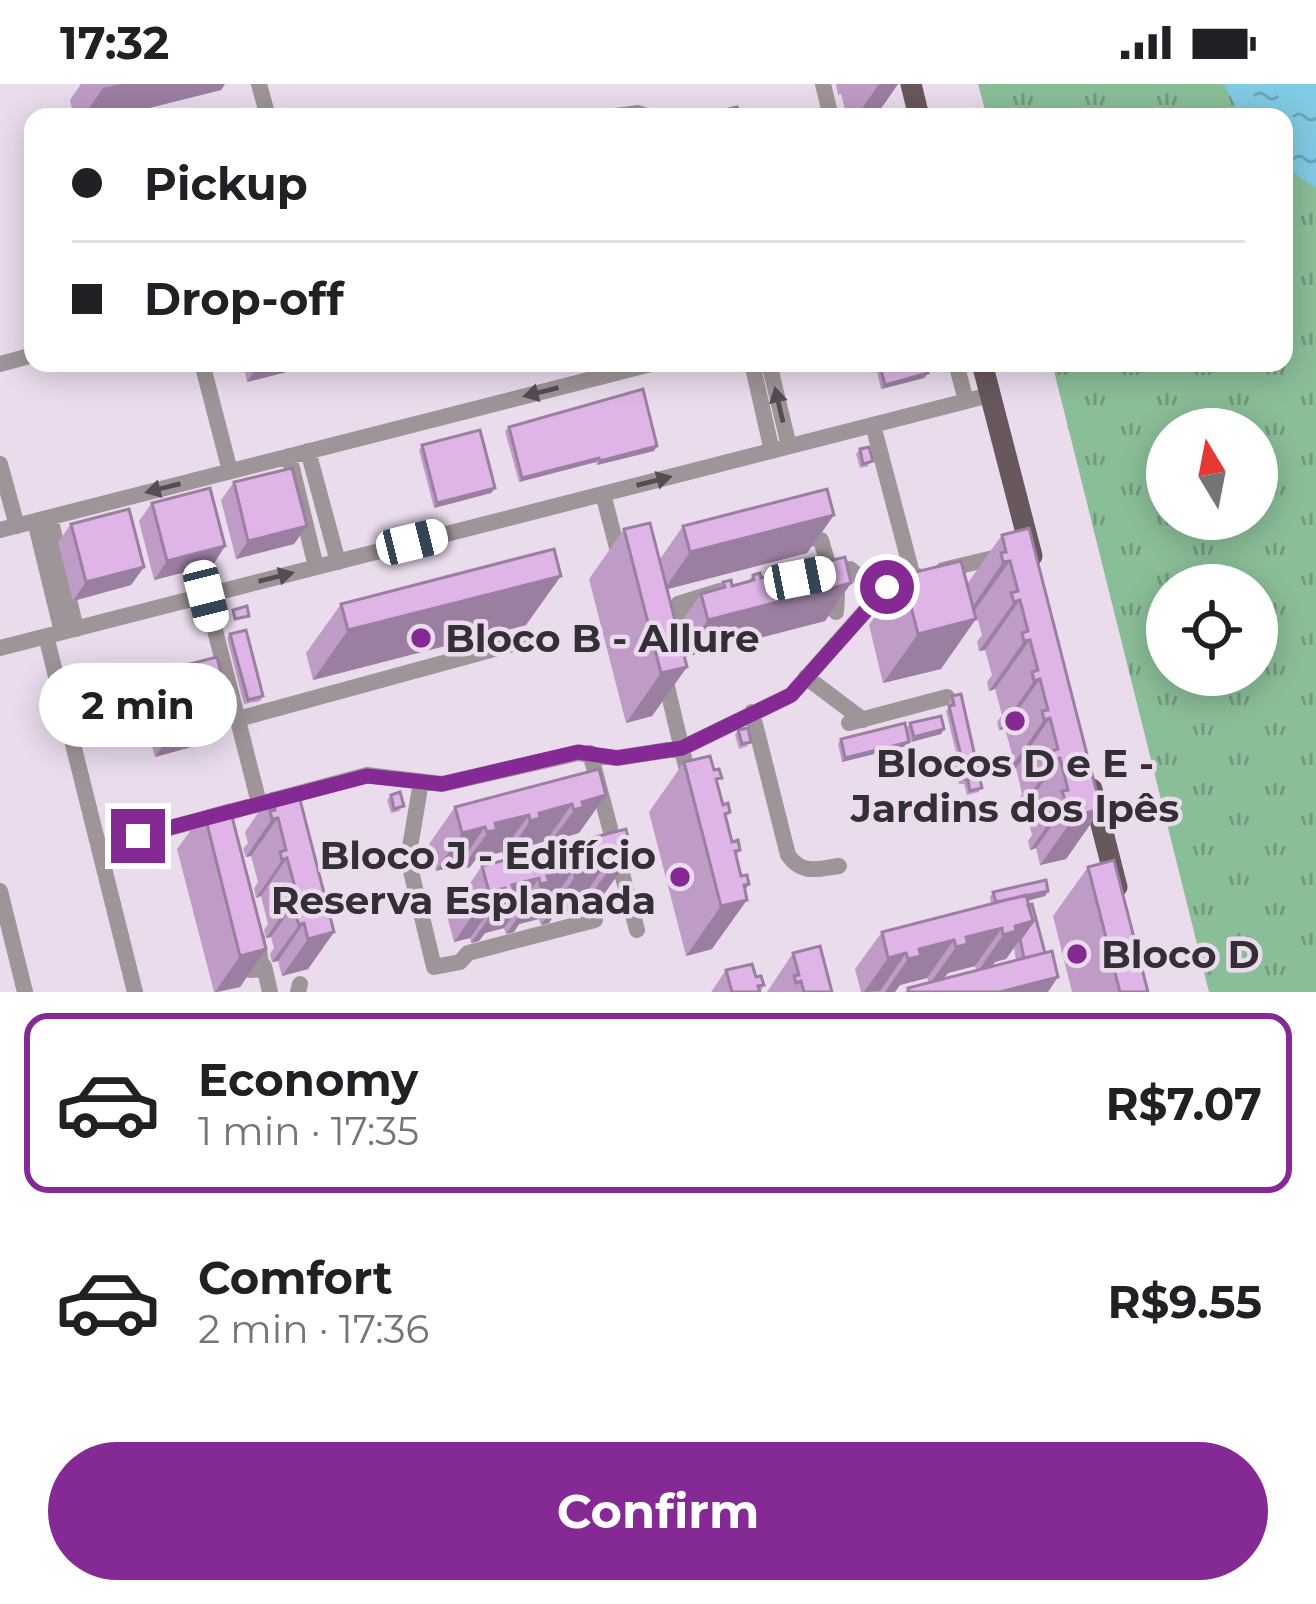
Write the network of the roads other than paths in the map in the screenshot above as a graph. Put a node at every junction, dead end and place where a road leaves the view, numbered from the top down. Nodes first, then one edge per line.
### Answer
1 (204, 372) edge
2 (620, 372) edge
3 (755, 372) edge
4 (771, 372) edge
5 (958, 372) edge
6 (985, 372) edge
7 (991, 395) junction
8 (966, 401) junction
9 (874, 424) junction
10 (781, 448) junction
11 (308, 451) junction
12 (290, 456) junction
13 (0, 464) edge
14 (230, 471) junction
15 (602, 494) junction
16 (26, 523) edge
17 (807, 537) edge
18 (1030, 549) junction
19 (338, 562) junction
20 (316, 567) junction
21 (628, 569) edge
22 (1036, 572) edge
23 (822, 573) junction
24 (913, 577) junction
25 (748, 584) edge
26 (880, 594) junction
27 (206, 596) junction
28 (728, 602) edge
29 (836, 612) edge
30 (61, 632) junction
31 (520, 642) dead end
32 (0, 648) edge
33 (661, 662) edge
34 (806, 677) junction
35 (947, 697) edge
36 (752, 712) junction
37 (238, 719) junction
38 (682, 748) junction
39 (590, 753) junction
40 (1089, 777) edge
41 (421, 782) junction
42 (260, 803) junction
43 (695, 803) edge
44 (99, 847) junction
45 (839, 866) dead end
46 (0, 891) edge
47 (1123, 909) edge
48 (244, 919) edge
49 (595, 920) dead end
50 (637, 930) dead end
51 (257, 968) junction
52 (25, 992) edge
53 (135, 992) edge
54 (256, 992) edge
55 (270, 992) edge

1 - 14 street
2 -> 11 street
3 - 10 street
10 -> 4 street
5 - 8 street
6 - 7 main road
7 - 8 street
7 - 18 main road
8 - 9 street
9 - 10 street
9 - 24 street
15 -> 10 street
11 - 12 street
11 - 19 street
12 - 14 street
12 - 20 street
13 - 16 street
14 -> 16 street
15 - 19 street
15 - 21 street
16 - 30 street
17 - 23 street
18 - 22 main road
18 - 24 street
19 - 20 street
27 -> 20 street
23 - 26 street
23 - 29 street
24 - 26 street
25 - 28 street
26 - 34 street
27 - 30 street
27 - 37 street
30 - 32 street
30 - 44 street
31 - 37 street
33 - 38 street
34 - 35 street
34 - 36 street
36 - 38 street
36 - 45 street
37 - 42 street
38 - 39 street
38 - 43 street
39 - 41 street
39 - 50 street
40 - 47 main road
41 - 42 street
41 - 49 street
42 - 44 street
44 - 53 street
46 - 52 street
48 - 51 street
51 - 54 street
51 - 55 street

